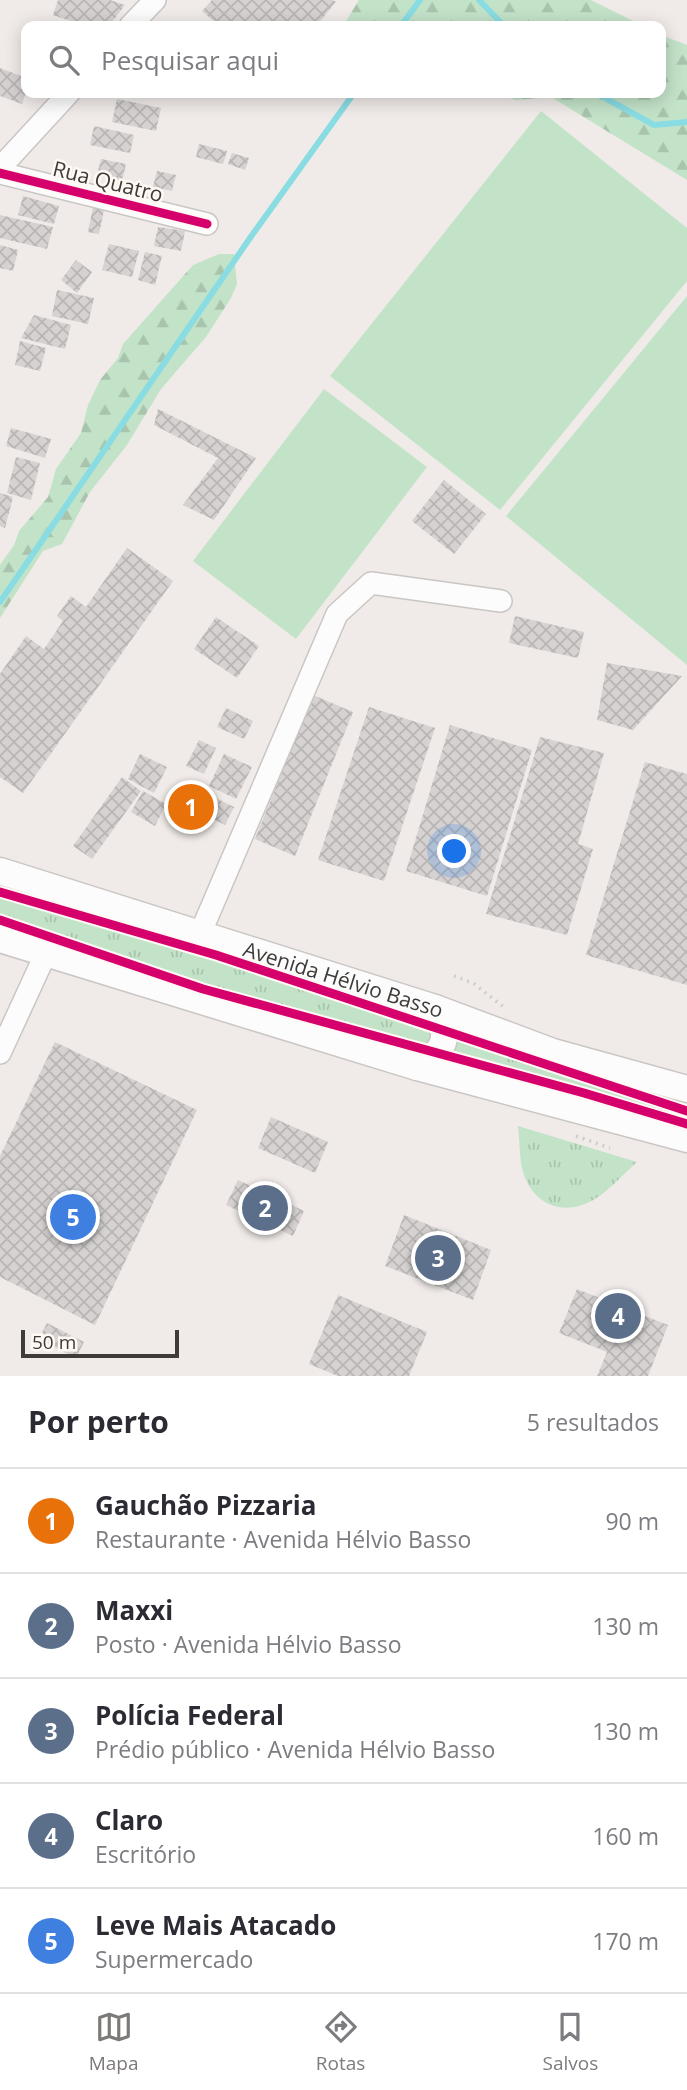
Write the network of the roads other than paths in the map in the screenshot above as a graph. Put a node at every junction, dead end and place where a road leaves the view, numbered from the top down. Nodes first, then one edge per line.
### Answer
1 (155, 0) edge
2 (135, 21) edge
3 (65, 98) edge
4 (0, 170) edge
5 (207, 224) dead end
6 (502, 601) dead end
7 (0, 871) edge
8 (200, 934) junction
9 (0, 939) edge
10 (46, 953) junction
11 (435, 1008) junction
12 (0, 1053) edge
13 (416, 1067) junction
14 (687, 1089) edge
15 (687, 1139) edge

1 - 2 street
3 - 4 street
4 - 5 street, Rua Quatro
6 - 8 street
7 - 8 main road, Avenida Hélvio Basso
8 - 11 main road, Avenida Hélvio Basso
9 - 10 main road
10 - 12 street
10 - 13 main road
11 - 13 main road
11 - 14 main road, Avenida Hélvio Basso
13 - 15 main road

